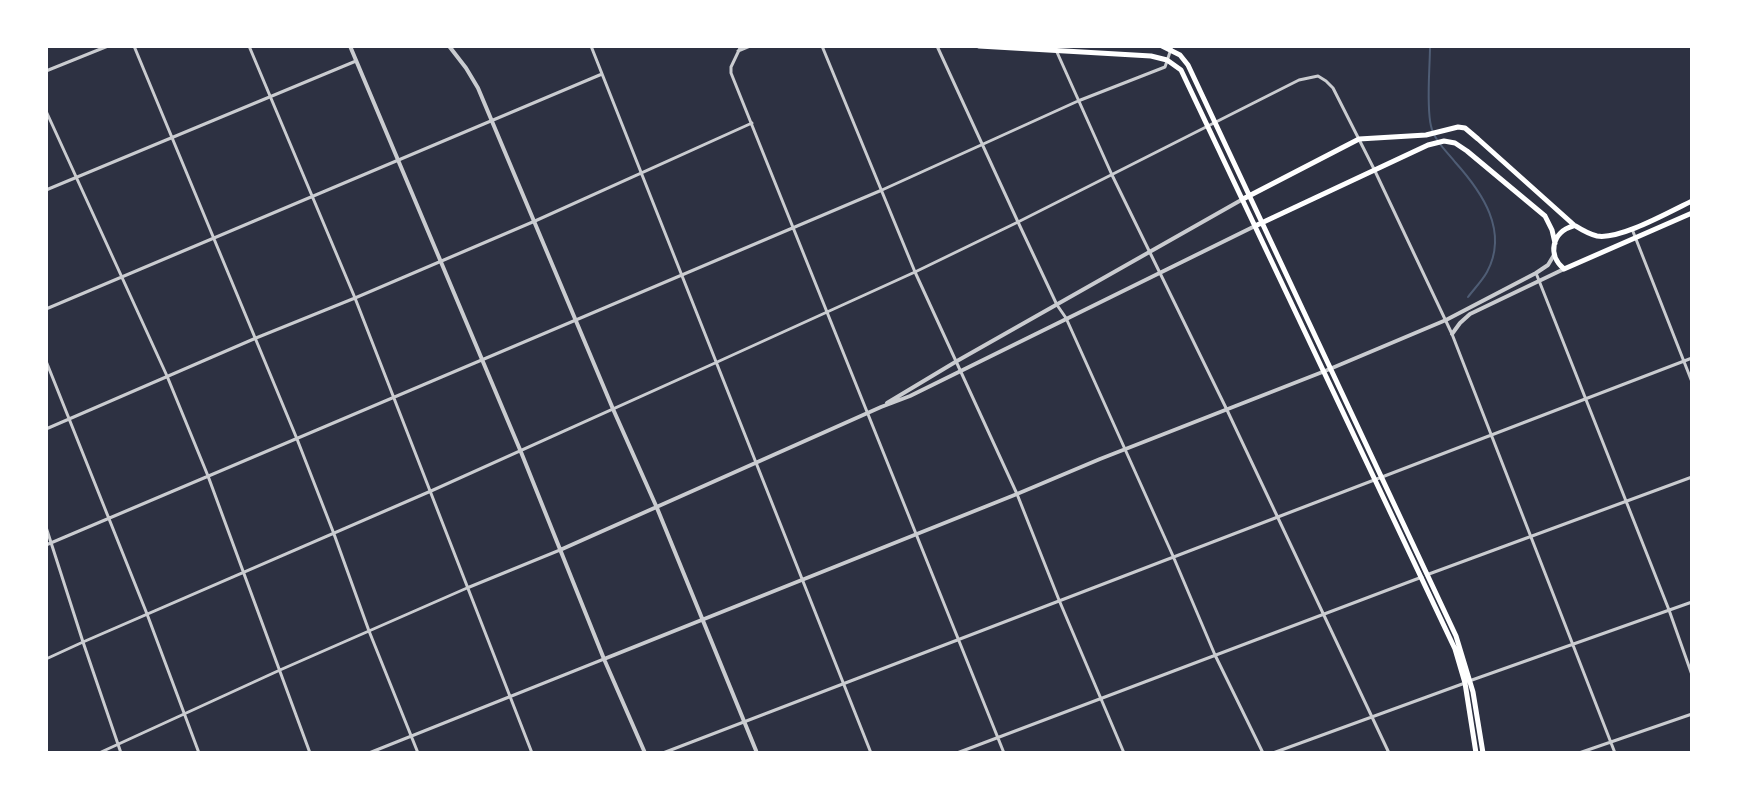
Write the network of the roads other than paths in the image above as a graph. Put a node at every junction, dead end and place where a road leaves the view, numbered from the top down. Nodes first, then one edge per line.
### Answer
1 (108, 46) edge
2 (134, 46) edge
3 (249, 46) edge
4 (350, 46) edge
5 (449, 46) edge
6 (591, 46) edge
7 (741, 46) edge
8 (750, 46) edge
9 (822, 46) edge
10 (937, 46) edge
11 (979, 46) edge
12 (1162, 46) edge
13 (99, 48) edge
14 (1056, 48) edge
15 (1172, 48) edge
16 (738, 51) junction
17 (1167, 60) junction
18 (356, 61) junction
19 (46, 71) edge
20 (602, 74) junction
21 (270, 96) junction
22 (1078, 101) junction
23 (46, 111) edge
24 (493, 121) junction
25 (752, 123) junction
26 (1212, 125) junction
27 (172, 137) junction
28 (1359, 139) junction
29 (982, 144) junction
30 (399, 160) junction
31 (1374, 169) junction
32 (642, 173) junction
33 (1112, 175) junction
34 (77, 178) junction
35 (46, 190) edge
36 (882, 190) junction
37 (1250, 195) junction
38 (312, 196) junction
39 (1243, 199) junction
40 (1692, 201) edge
41 (1692, 213) edge
42 (535, 221) junction
43 (1018, 222) junction
44 (1263, 223) junction
45 (1574, 225) junction
46 (1255, 226) junction
47 (794, 227) junction
48 (1632, 228) junction
49 (1635, 238) junction
50 (214, 239) junction
51 (1555, 243) junction
52 (1149, 252) junction
53 (1554, 255) junction
54 (441, 260) junction
55 (1564, 269) junction
56 (915, 272) junction
57 (1160, 272) junction
58 (1536, 273) junction
59 (682, 275) junction
60 (121, 277) junction
61 (1539, 281) junction
62 (355, 298) junction
63 (1057, 305) junction
64 (46, 309) edge
65 (828, 311) junction
66 (1066, 318) junction
67 (577, 320) junction
68 (1446, 320) junction
69 (1452, 334) junction
70 (256, 338) junction
71 (1692, 358) edge
72 (46, 361) edge
73 (483, 361) junction
74 (957, 361) junction
75 (1684, 361) junction
76 (715, 363) junction
77 (961, 370) junction
78 (1329, 370) junction
79 (167, 376) junction
80 (1692, 382) edge
81 (395, 398) junction
82 (1585, 398) junction
83 (881, 407) junction
84 (613, 409) junction
85 (1227, 410) junction
86 (869, 413) junction
87 (68, 420) junction
88 (46, 429) edge
89 (1491, 435) junction
90 (297, 439) junction
91 (1125, 449) junction
92 (521, 452) junction
93 (756, 463) junction
94 (208, 476) junction
95 (1692, 477) edge
96 (1379, 478) junction
97 (431, 491) junction
98 (1017, 494) junction
99 (1626, 502) junction
100 (657, 508) junction
101 (1278, 518) junction
102 (109, 519) junction
103 (46, 527) edge
104 (917, 533) junction
105 (334, 534) junction
106 (1531, 537) junction
107 (52, 543) junction
108 (46, 545) edge
109 (560, 550) junction
110 (1173, 556) junction
111 (244, 572) junction
112 (1425, 576) junction
113 (802, 580) junction
114 (467, 588) junction
115 (1059, 600) junction
116 (1692, 602) edge
117 (1669, 610) junction
118 (147, 614) junction
119 (1324, 615) junction
120 (703, 620) junction
121 (369, 631) junction
122 (958, 640) junction
123 (83, 642) junction
124 (1574, 645) junction
125 (1215, 655) junction
126 (46, 659) edge
127 (604, 659) junction
128 (280, 670) junction
129 (1692, 675) edge
130 (1468, 681) junction
131 (843, 684) junction
132 (510, 697) junction
133 (1100, 699) junction
134 (185, 714) junction
135 (1692, 714) edge
136 (1371, 718) junction
137 (744, 722) junction
138 (412, 736) junction
139 (998, 738) junction
140 (1610, 742) junction
141 (118, 745) junction
142 (99, 753) edge
143 (121, 753) edge
144 (199, 753) edge
145 (310, 753) edge
146 (369, 753) edge
147 (418, 753) edge
148 (532, 753) edge
149 (645, 753) edge
150 (663, 753) edge
151 (757, 753) edge
152 (871, 753) edge
153 (957, 753) edge
154 (1004, 753) edge
155 (1124, 753) edge
156 (1263, 753) edge
157 (1273, 753) edge
158 (1389, 753) edge
159 (1476, 753) edge
160 (1483, 753) edge
161 (1579, 753) edge
162 (1615, 753) edge

1 - 13 street
2 - 27 street
3 - 21 street
4 - 18 street
5 - 24 street
6 - 20 street
7 - 16 street
8 - 16 street
9 - 36 street
10 - 29 street
11 - 14 main road
12 - 15 main road
13 - 19 street
14 - 17 main road
14 - 22 street
15 - 17 street
15 - 26 main road
16 - 25 street
17 - 22 street
17 - 26 main road
18 - 21 street
18 - 30 street
20 - 24 street
20 - 32 street
21 - 27 street
21 - 38 street
22 - 29 street
22 - 33 street
23 - 34 street
24 - 30 street
24 - 42 street
25 - 32 street
25 - 47 street
26 - 28 street
26 - 33 street
26 - 37 main road
26 - 39 main road
27 - 34 street
27 - 50 street
28 - 31 street
28 - 37 main road
28 - 45 main road
29 - 36 street
29 - 43 street
30 - 38 street
30 - 54 street
31 - 44 main road
31 - 51 main road
31 - 68 street
32 - 42 street
32 - 59 street
33 - 43 street
33 - 52 street
34 - 35 street
34 - 60 street
36 - 47 street
36 - 56 street
37 - 39 main road
37 - 44 main road
38 - 50 street
38 - 62 street
39 - 46 main road
39 - 52 street
40 - 48 main road
41 - 49 main road
42 - 54 street
42 - 67 street
43 - 56 street
43 - 63 street
44 - 46 main road
44 - 78 main road
45 - 48 main road
45 - 51 main road
46 - 57 street
46 - 78 main road
47 - 59 street
47 - 65 street
48 - 49 street
49 - 55 main road
49 - 75 street
50 - 60 street
50 - 70 street
51 - 53 main road
52 - 57 street
52 - 63 street
53 - 55 main road
53 - 58 street
54 - 62 street
54 - 73 street
55 - 61 street
56 - 65 street
56 - 74 street
57 - 66 street
57 - 85 street
58 - 61 street
58 - 68 street
59 - 67 street
59 - 76 street
60 - 64 street
60 - 79 street
61 - 69 street
61 - 82 street
62 - 70 street
62 - 81 street
63 - 66 street
63 - 74 street
65 - 76 street
65 - 86 street
66 - 77 street
66 - 91 street
67 - 73 street
67 - 84 street
68 - 69 street
68 - 78 street
69 - 89 street
70 - 79 street
70 - 90 street
71 - 75 street
72 - 87 street
73 - 81 street
73 - 92 street
74 - 77 street
74 - 83 street
75 - 80 street
75 - 82 street
76 - 84 street
76 - 93 street
77 - 83 street
77 - 98 street
78 - 85 street
78 - 96 main road
79 - 87 street
79 - 94 street
81 - 90 street
81 - 97 street
82 - 89 street
82 - 99 street
83 - 86 street
84 - 92 street
84 - 100 street
85 - 91 street
85 - 101 street
86 - 93 street
86 - 104 street
87 - 88 street
87 - 102 street
89 - 96 street
89 - 106 street
90 - 94 street
90 - 105 street
91 - 98 street
91 - 110 street
92 - 97 street
92 - 109 street
93 - 100 street
93 - 113 street
94 - 102 street
94 - 111 street
95 - 99 street
96 - 101 street
96 - 112 main road
97 - 105 street
97 - 114 street
98 - 104 street
98 - 115 street
99 - 106 street
99 - 117 street
100 - 109 street
100 - 120 street
101 - 110 street
101 - 119 street
102 - 107 street
102 - 118 street
103 - 107 street
104 - 113 street
104 - 122 street
105 - 111 street
105 - 121 street
106 - 112 street
106 - 124 street
107 - 108 street
107 - 123 street
109 - 114 street
109 - 127 street
110 - 115 street
110 - 125 street
111 - 118 street
111 - 128 street
112 - 119 street
112 - 130 main road
113 - 120 street
113 - 131 street
114 - 121 street
114 - 132 street
115 - 122 street
115 - 133 street
116 - 117 street
117 - 124 street
117 - 129 street
118 - 123 street
118 - 134 street
119 - 125 street
119 - 136 street
120 - 127 street
120 - 137 street
121 - 128 street
121 - 138 street
122 - 131 street
122 - 139 street
123 - 126 street
123 - 141 street
124 - 130 street
124 - 140 street
125 - 133 street
125 - 156 street
127 - 132 street
127 - 149 street
128 - 134 street
128 - 145 street
130 - 136 street
130 - 159 main road
130 - 160 main road
131 - 137 street
131 - 152 street
132 - 138 street
132 - 148 street
133 - 139 street
133 - 155 street
134 - 141 street
134 - 144 street
135 - 140 street
136 - 157 street
136 - 158 street
137 - 150 street
137 - 151 street
138 - 146 street
138 - 147 street
139 - 153 street
139 - 154 street
140 - 161 street
140 - 162 street
141 - 142 street
141 - 143 street

